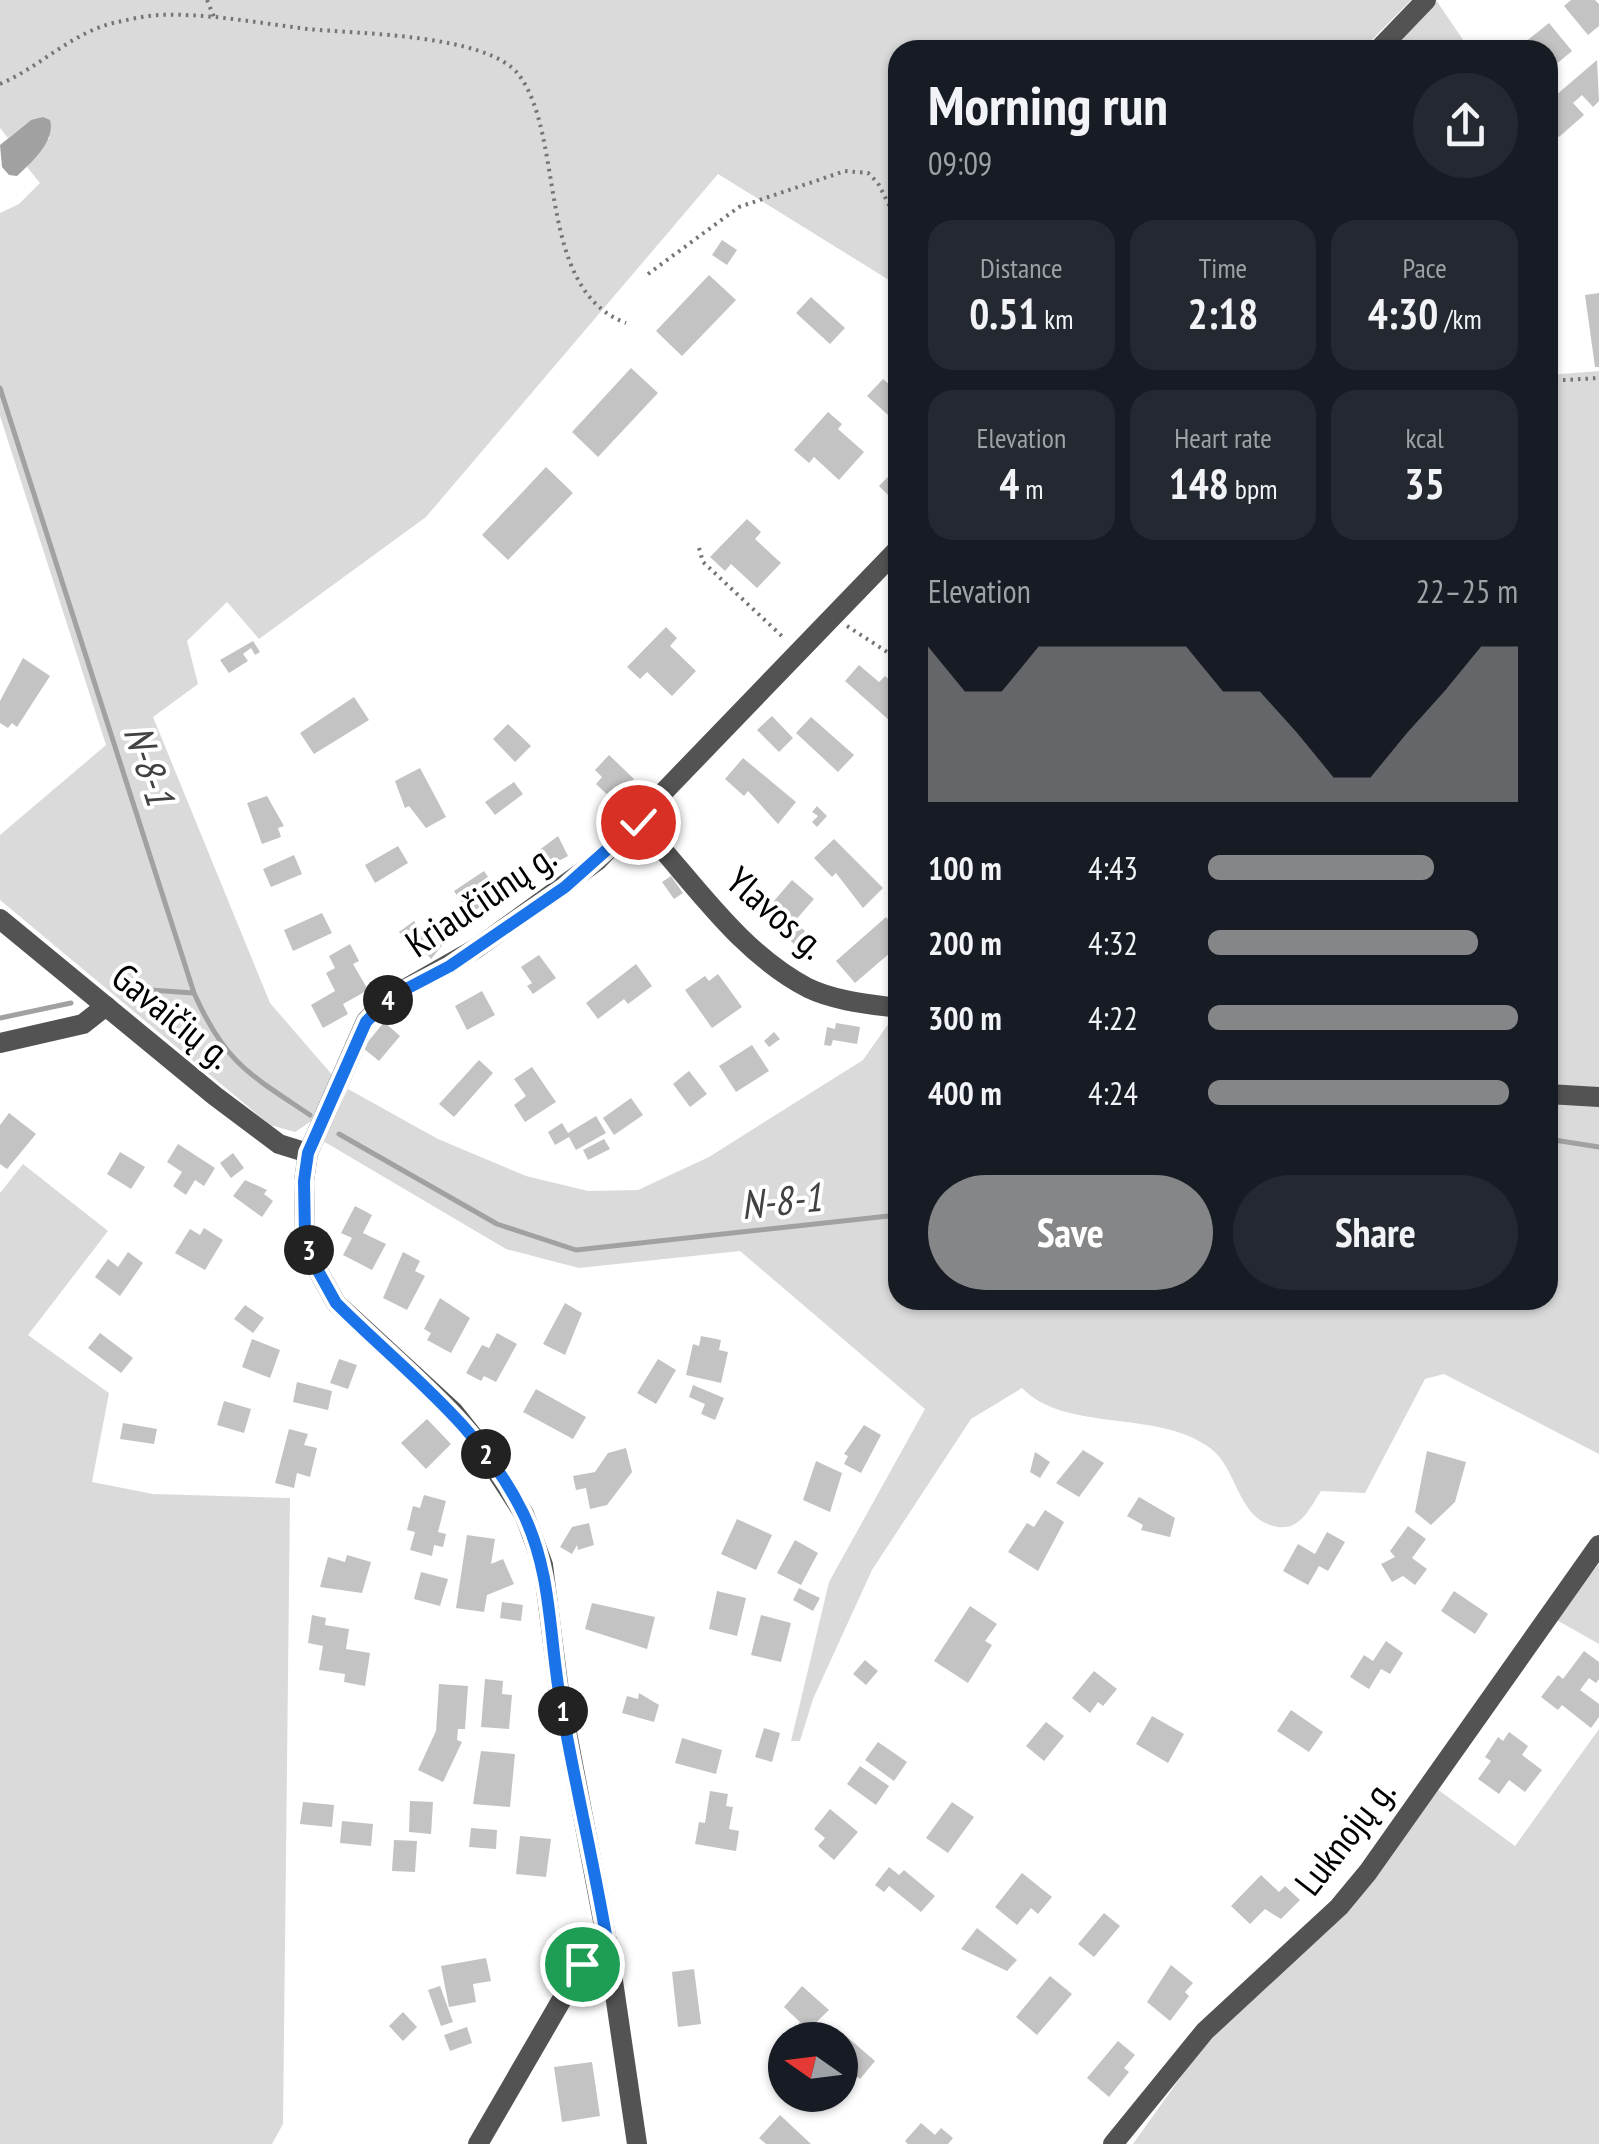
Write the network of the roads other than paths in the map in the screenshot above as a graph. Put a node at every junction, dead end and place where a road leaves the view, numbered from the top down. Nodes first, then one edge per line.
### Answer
1 (1426, 0) edge
2 (1388, 40) edge
3 (888, 559) edge
4 (638, 822) junction
5 (0, 919) edge
6 (106, 1006) junction
7 (888, 1006) edge
8 (0, 1043) edge
9 (1558, 1095) edge
10 (1599, 1098) edge
11 (308, 1153) junction
12 (1599, 1545) edge
13 (608, 1947) junction
14 (478, 2144) edge
15 (638, 2144) edge
16 (1113, 2144) edge

1 - 2 street
3 - 4 street, Kriaučiūnų g.
4 - 7 street, Ylavos g.
4 - 11 street, Kriaučiūnų g.
5 - 6 street, Gavaičių g.
6 - 8 street
6 - 11 street, Gavaičių g.
9 - 10 street
11 - 13 street, Kriaučiūnų g.
12 - 16 street, Luknojų g.
13 - 14 street
13 - 15 street, Kriaučiūnų g.

